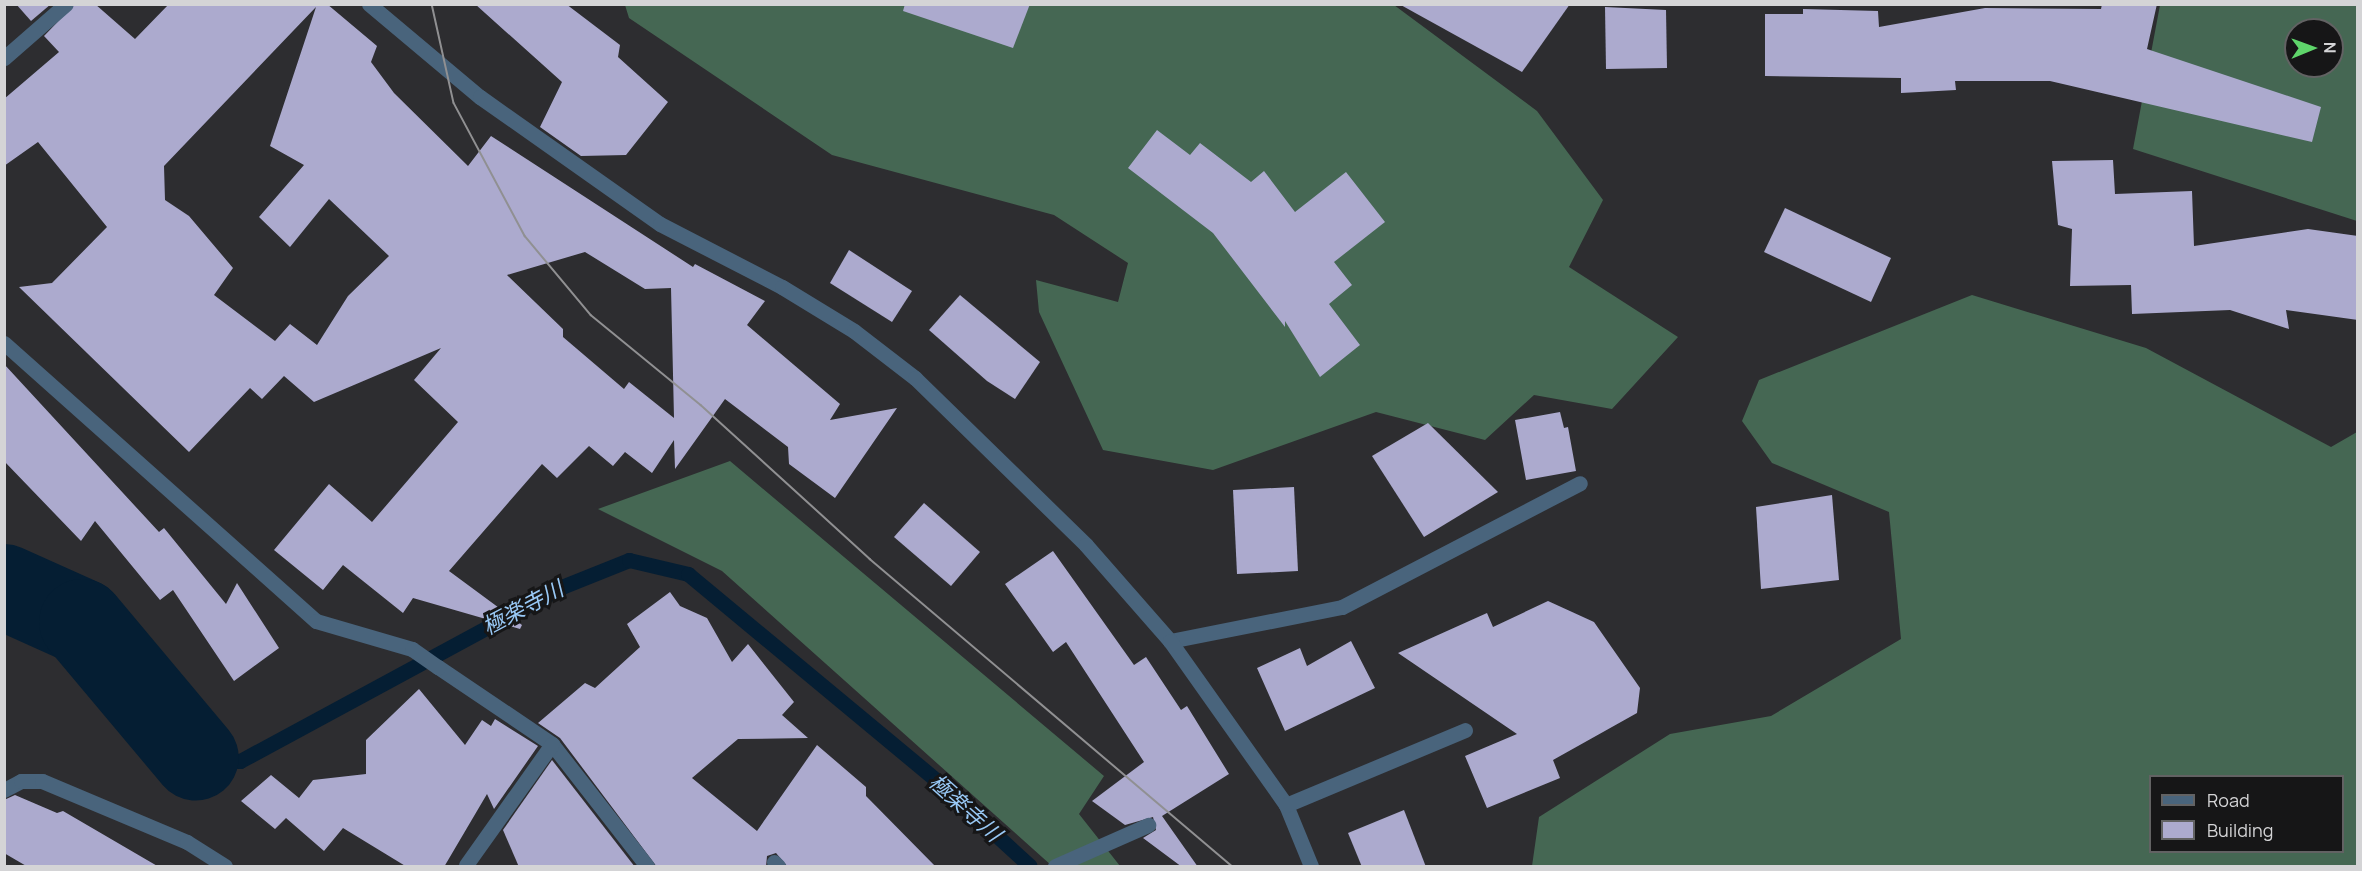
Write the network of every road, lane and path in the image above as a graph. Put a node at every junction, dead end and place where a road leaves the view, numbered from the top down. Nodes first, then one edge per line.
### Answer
1 (66, 4) edge
2 (369, 4) edge
3 (4, 58) edge
4 (4, 343) edge
5 (1580, 483) dead end
6 (1170, 641) junction
7 (1465, 730) dead end
8 (552, 744) junction
9 (4, 790) edge
10 (1286, 805) junction
11 (1148, 825) dead end
12 (466, 864) dead end
13 (225, 867) edge
14 (647, 867) edge
15 (1055, 867) edge
16 (1311, 867) edge

1 - 3 street
2 - 6 street
4 - 8 street
5 - 6 street
6 - 10 street
7 - 10 street
8 - 12 street
8 - 14 street
9 - 13 street
10 - 16 street
11 - 15 street

